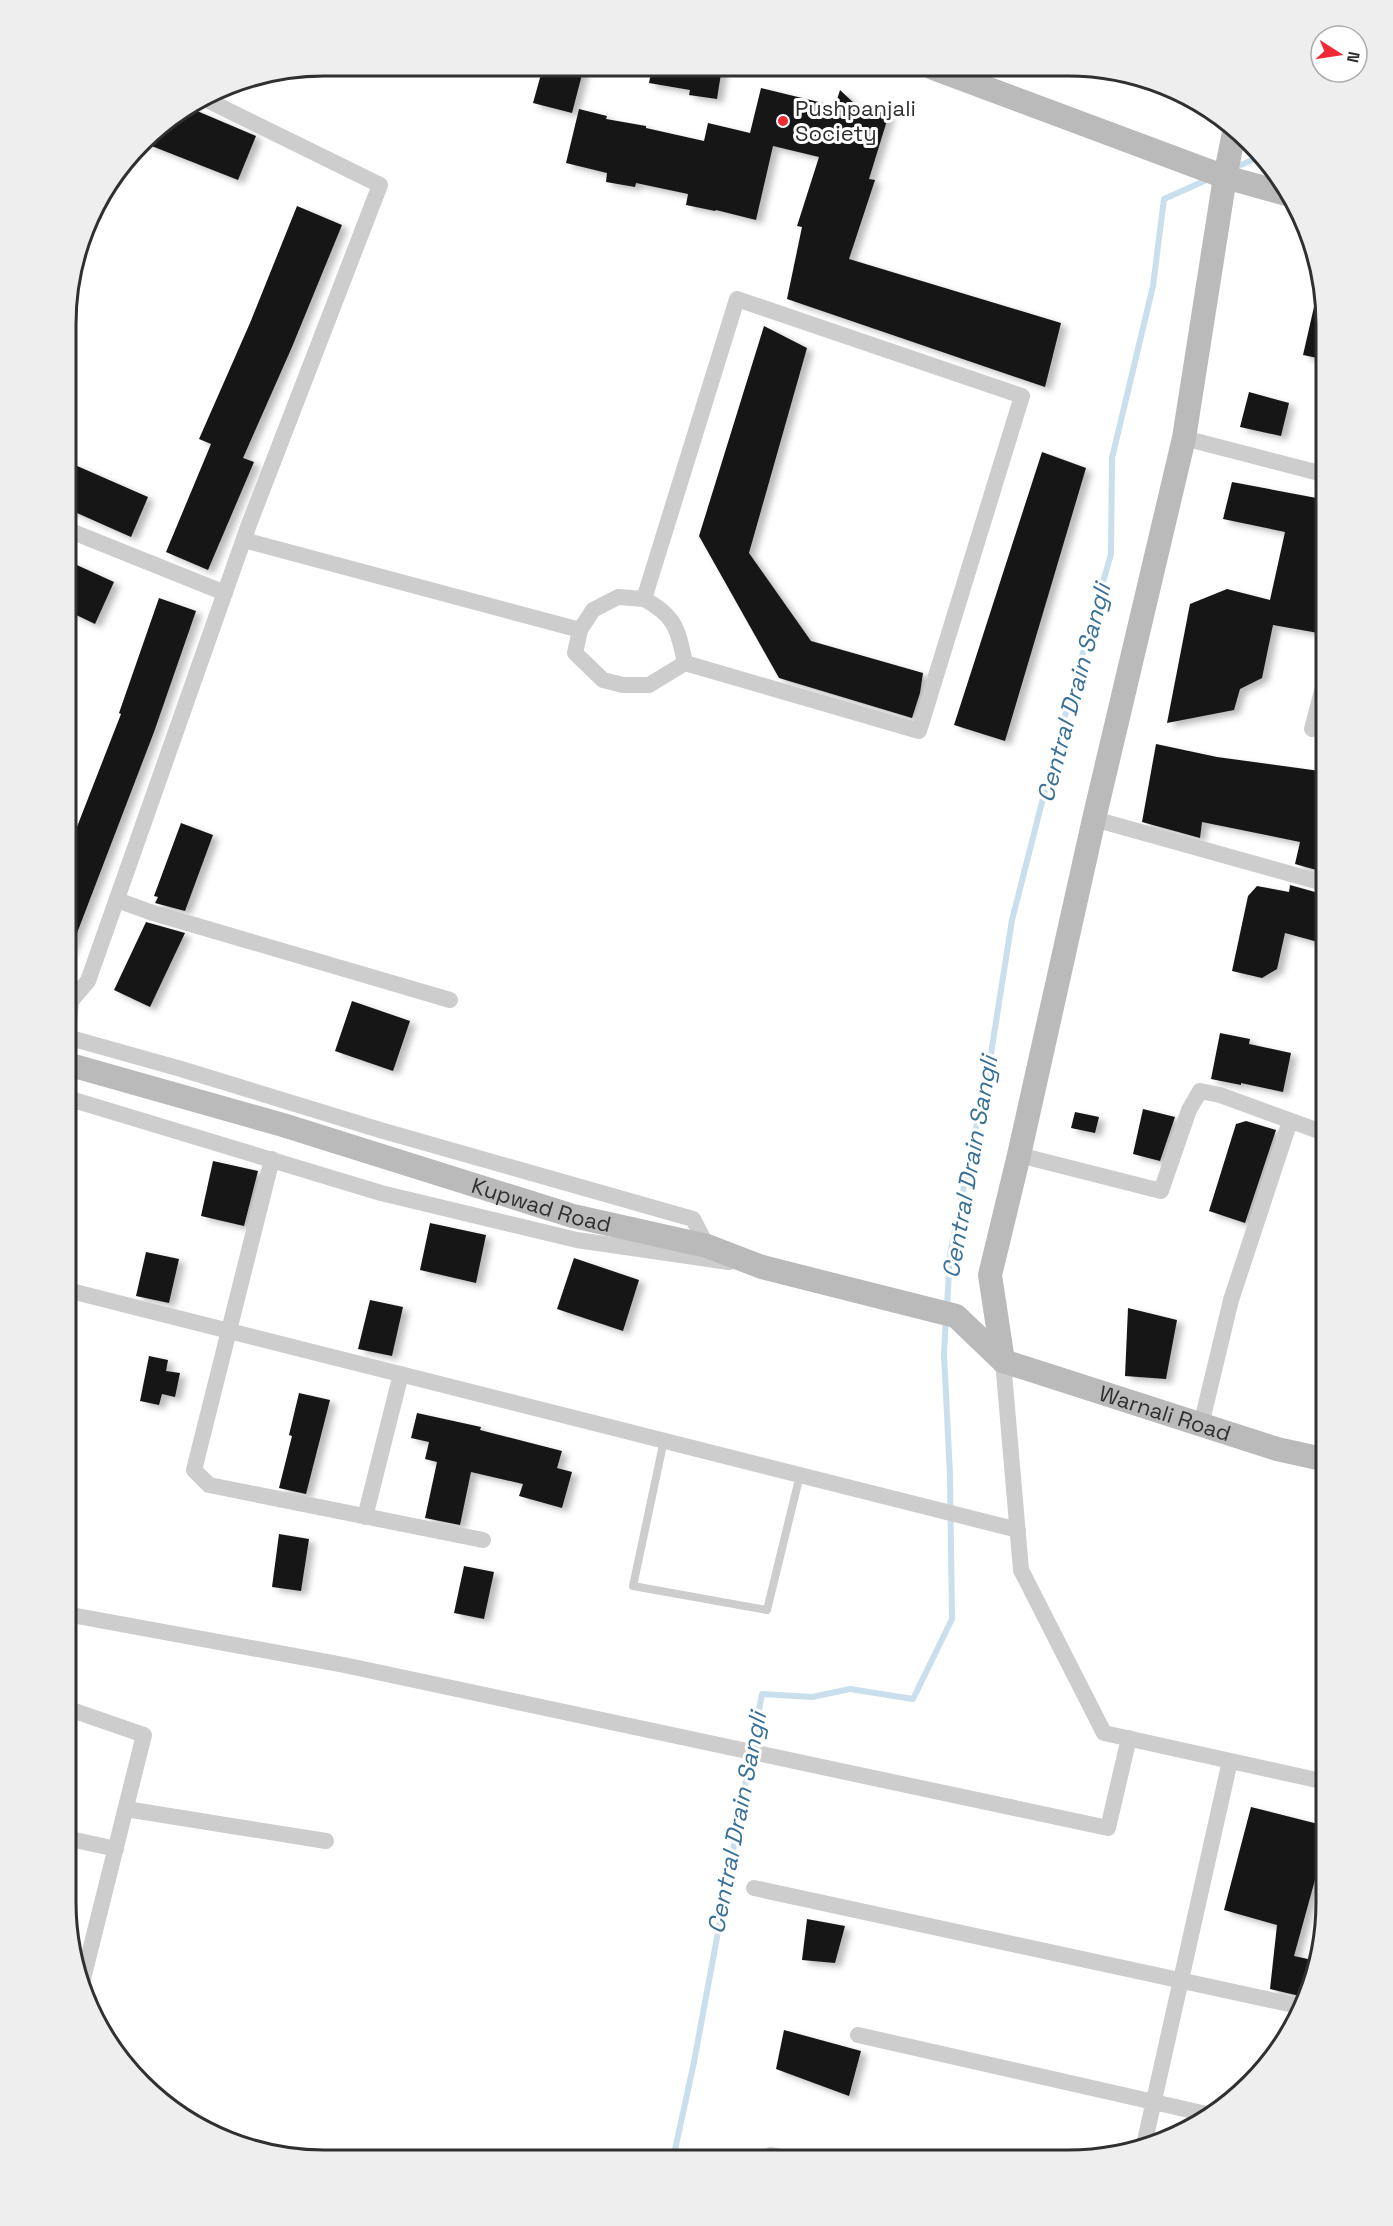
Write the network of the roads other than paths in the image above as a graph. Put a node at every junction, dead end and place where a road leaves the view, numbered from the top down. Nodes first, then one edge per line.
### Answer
1 (954, 76) edge
2 (213, 103) edge
3 (1233, 139) edge
4 (1225, 177) junction
5 (1278, 192) edge
6 (1184, 438) junction
7 (1316, 472) edge
8 (76, 533) edge
9 (244, 540) junction
10 (225, 593) junction
11 (644, 599) junction
12 (580, 630) junction
13 (685, 663) junction
14 (1316, 714) edge
15 (1312, 729) dead end
16 (1094, 819) junction
17 (1316, 881) edge
18 (117, 900) junction
19 (76, 993) edge
20 (450, 1000) dead end
21 (76, 1039) edge
22 (76, 1067) edge
23 (76, 1101) edge
24 (1290, 1121) junction
25 (1316, 1130) edge
26 (1019, 1155) junction
27 (272, 1159) junction
28 (707, 1246) junction
29 (762, 1267) junction
30 (76, 1292) edge
31 (230, 1331) junction
32 (1003, 1361) junction
33 (401, 1374) junction
34 (1201, 1425) junction
35 (664, 1440) junction
36 (1316, 1458) edge
37 (800, 1475) junction
38 (365, 1516) junction
39 (1018, 1530) junction
40 (483, 1540) dead end
41 (76, 1616) edge
42 (76, 1711) edge
43 (1129, 1738) junction
44 (1230, 1761) junction
45 (1316, 1780) edge
46 (126, 1809) junction
47 (76, 1840) edge
48 (326, 1841) dead end
49 (116, 1849) junction
50 (754, 1888) dead end
51 (86, 1968) edge
52 (1181, 1981) junction
53 (1294, 2005) edge
54 (858, 2035) dead end
55 (1154, 2101) junction
56 (1199, 2112) edge
57 (1146, 2137) edge

1 - 4 main road
2 - 9 street
3 - 4 main road
4 - 5 main road
4 - 6 main road
6 - 7 street
6 - 16 main road
8 - 10 street
9 - 10 street
9 - 12 street
10 - 18 street
11 - 12 street
11 - 13 street
11 - 13 street
12 - 13 street
14 - 15 street
16 - 17 street
16 - 26 main road
18 - 19 street
18 - 20 street
21 - 28 street
22 - 28 main road, Kupwad Road
23 - 27 street
24 - 25 street
24 - 26 street
24 - 34 street
26 - 32 main road
27 - 29 street
27 - 31 street
28 - 29 main road, Kupwad Road
29 - 32 main road, Kupwad Road
30 - 31 street
31 - 33 street
31 - 38 street
32 - 34 main road, Warnali Road
32 - 39 street
33 - 35 street
33 - 38 street
34 - 36 main road, Warnali Road
35 - 37 street
35 - 37 lane
37 - 39 street
38 - 40 street
39 - 43 street
41 - 43 street
42 - 46 street
43 - 44 street
44 - 45 street
44 - 52 street
46 - 48 street
46 - 49 street
47 - 49 street
49 - 51 street
50 - 52 street
52 - 53 street
52 - 55 street
54 - 55 street
55 - 56 street
55 - 57 street

